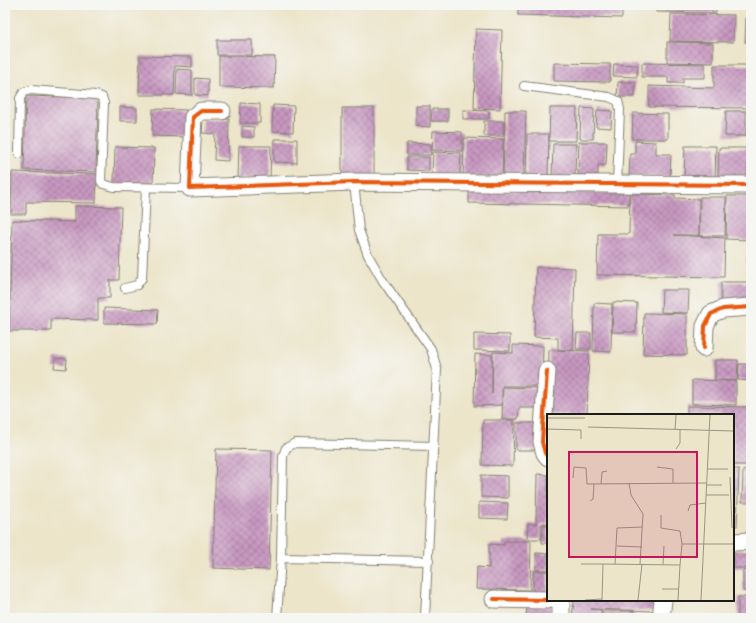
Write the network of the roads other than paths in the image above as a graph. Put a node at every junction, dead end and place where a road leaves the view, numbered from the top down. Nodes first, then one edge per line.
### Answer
1 (524, 86) dead end
2 (222, 111) dead end
3 (19, 154) dead end
4 (354, 182) junction
5 (617, 184) junction
6 (751, 185) edge
7 (146, 188) junction
8 (190, 188) junction
9 (125, 288) dead end
10 (751, 307) edge
11 (704, 348) dead end
12 (547, 371) dead end
13 (434, 446) junction
14 (547, 456) edge
15 (751, 541) edge
16 (734, 542) edge
17 (281, 558) junction
18 (429, 561) junction
19 (494, 599) dead end
20 (547, 600) edge
21 (561, 601) edge
22 (663, 601) edge
23 (277, 618) edge
24 (425, 618) edge
25 (561, 618) edge
26 (662, 618) edge

1 - 5 lane
2 - 8 street
3 - 7 lane
4 - 5 street
4 - 8 street
4 - 13 lane
5 - 6 street
7 - 8 lane
7 - 9 lane
10 - 11 street
12 - 14 street
13 - 17 lane
13 - 18 lane
15 - 16 street
17 - 18 lane
17 - 23 lane
18 - 24 lane
19 - 20 street
21 - 25 street
22 - 26 street

